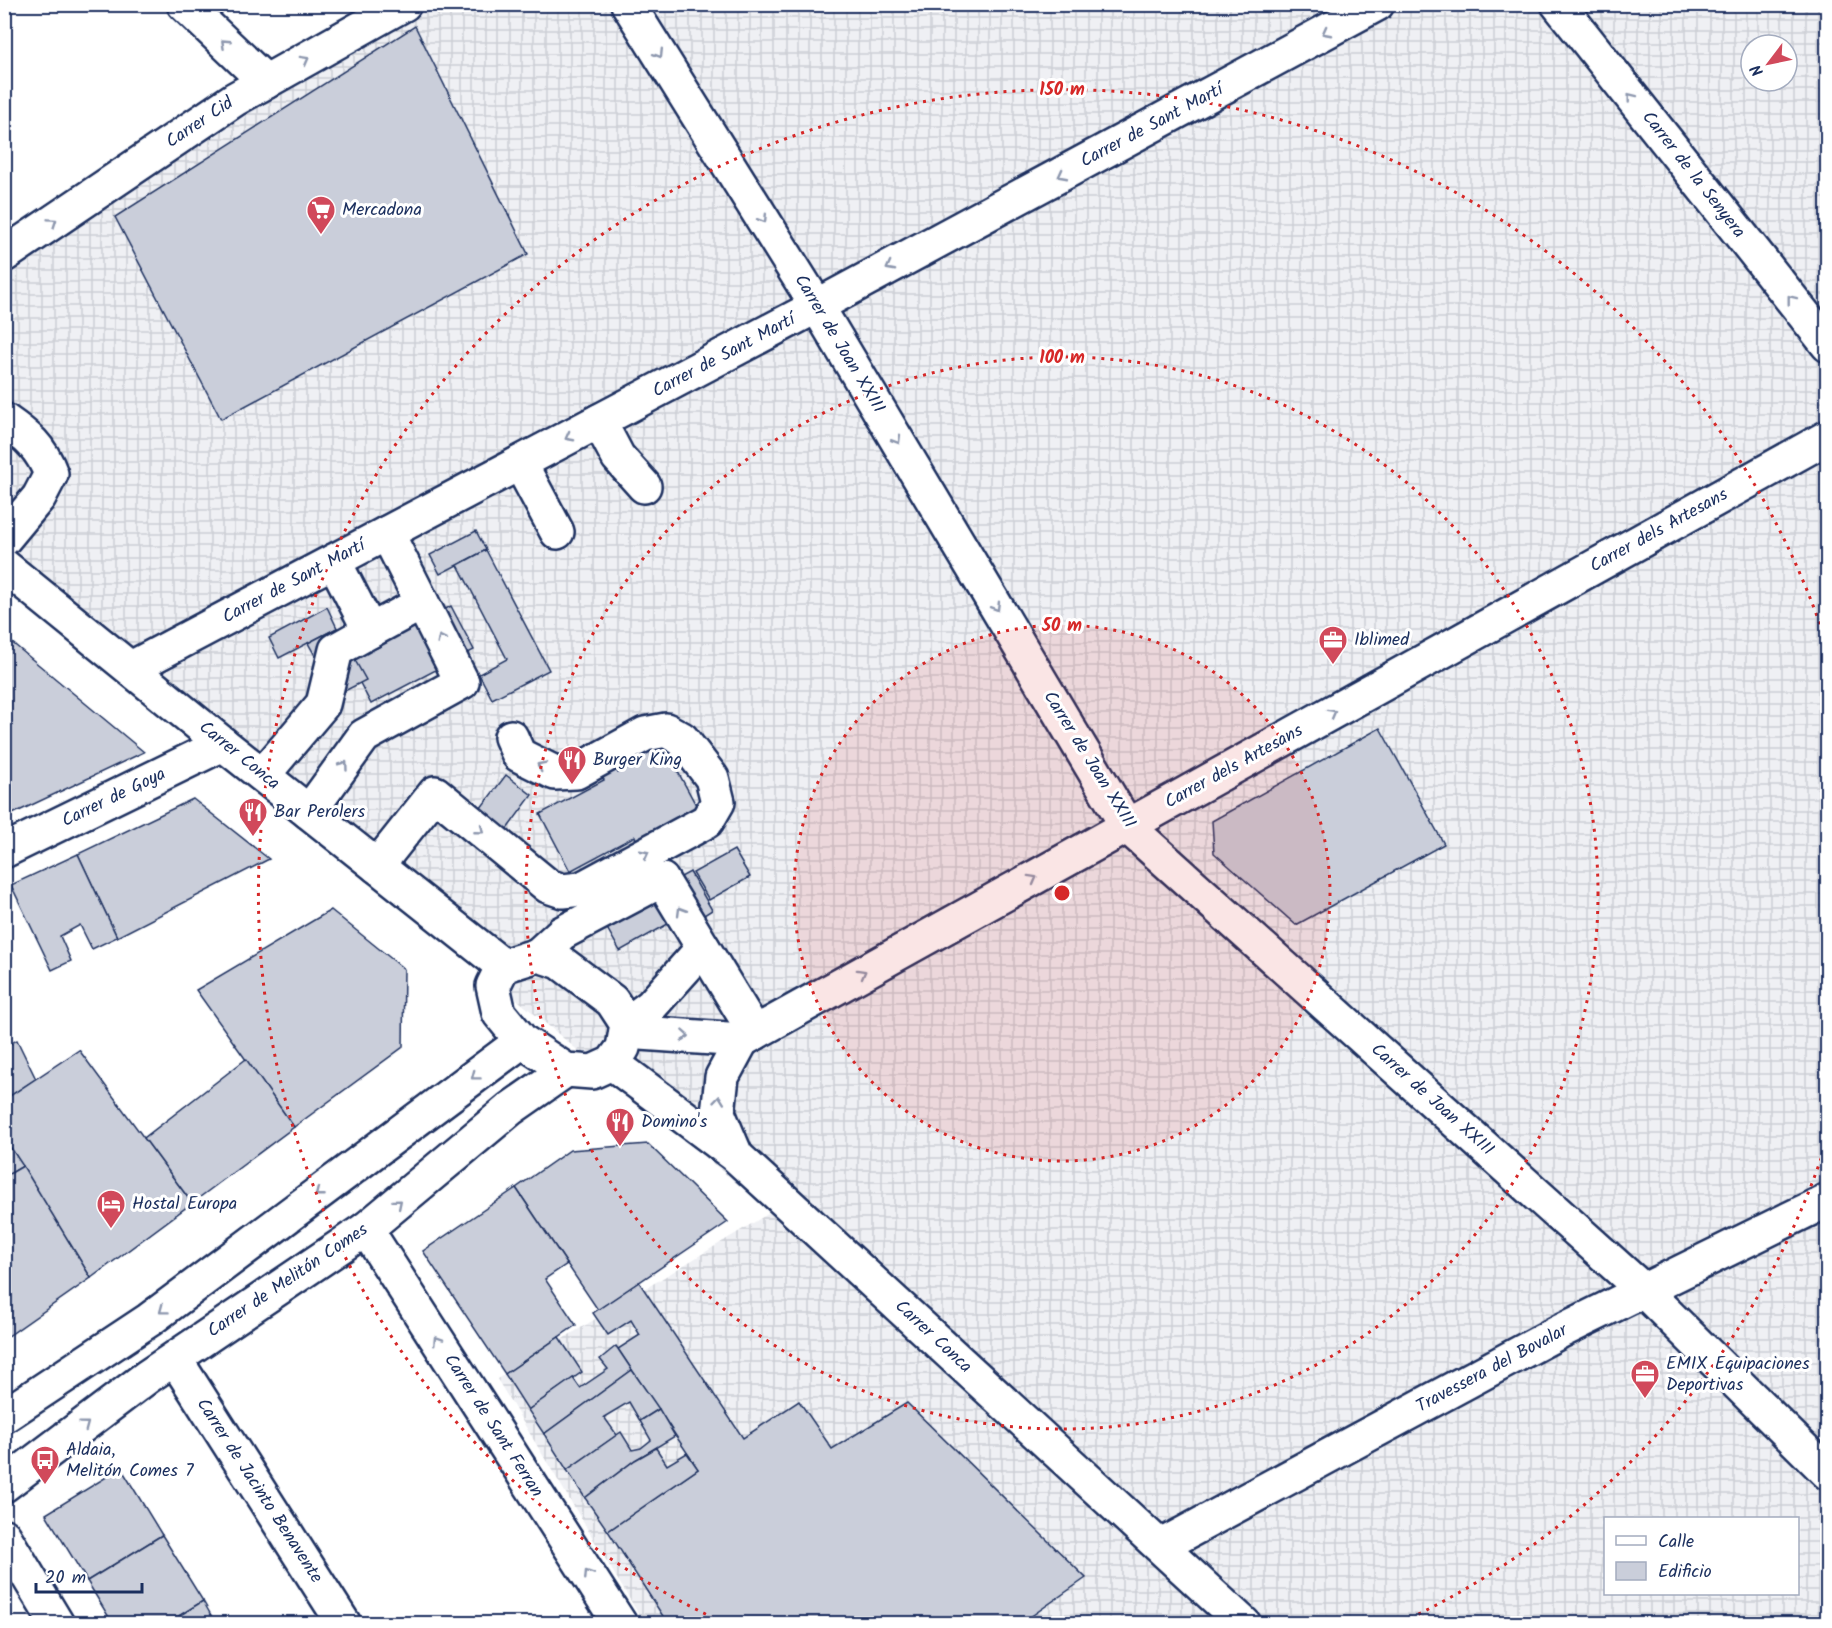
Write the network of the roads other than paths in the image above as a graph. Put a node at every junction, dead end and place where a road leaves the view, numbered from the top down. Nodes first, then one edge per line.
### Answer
1 (184, 4) edge
2 (404, 4) edge
3 (628, 4) edge
4 (1377, 4) edge
5 (1558, 4) edge
6 (266, 82) junction
7 (4, 255) edge
8 (817, 306) junction
9 (1827, 345) edge
10 (4, 420) edge
11 (599, 421) junction
12 (1827, 437) edge
13 (520, 463) junction
14 (644, 486) dead end
15 (557, 532) dead end
16 (387, 533) junction
17 (4, 539) edge
18 (334, 561) junction
19 (4, 566) edge
20 (422, 603) junction
21 (370, 631) junction
22 (131, 668) junction
23 (323, 704) junction
24 (364, 736) junction
25 (511, 737) dead end
26 (223, 744) junction
27 (263, 776) junction
28 (309, 812) junction
29 (1127, 826) junction
30 (4, 851) edge
31 (377, 866) junction
32 (703, 948) junction
33 (538, 955) junction
34 (503, 966) junction
35 (627, 1028) junction
36 (749, 1037) junction
37 (522, 1041) junction
38 (612, 1063) junction
39 (566, 1070) junction
40 (735, 1155) junction
41 (1827, 1200) edge
42 (366, 1229) junction
43 (1643, 1290) junction
44 (175, 1359) junction
45 (5, 1414) edge
46 (1827, 1473) edge
47 (4, 1485) edge
48 (4, 1536) edge
49 (1161, 1546) junction
50 (57, 1623) edge
51 (344, 1623) edge
52 (620, 1623) edge
53 (1244, 1623) edge

6 -> 1 street
6 -> 2 street, Carrer Cid
3 -> 8 street, Carrer de Joan XXIII
4 -> 8 street, Carrer de Sant Martí
9 -> 5 street, Carrer de la Senyera
7 -> 6 street, Carrer Cid
8 - 11 street, Carrer de Sant Martí
8 -> 29 street, Carrer de Joan XXIII
10 - 17 street
11 -> 13 street, Carrer de Sant Martí
11 - 14 street
29 -> 12 street, Carrer dels Artesans
13 - 15 street
13 - 16 street, Carrer de Sant Martí
16 - 18 street, Carrer de Sant Martí
16 - 20 street
18 - 21 street
18 - 22 street, Carrer de Sant Martí
19 - 22 street, Carrer Conca
20 - 21 street
24 -> 20 street
21 - 23 street
22 - 26 street, Carrer Conca
23 - 24 street
23 - 27 street
28 -> 24 street
31 -> 25 street
26 - 27 street, Carrer Conca
26 - 30 street, Carrer de Goya
27 - 28 street, Carrer Conca
28 - 31 street, Carrer Conca
36 -> 29 street, Carrer dels Artesans
29 - 43 street, Carrer de Joan XXIII
31 - 34 street, Carrer Conca
32 -> 33 street
32 - 35 street
32 - 36 street
33 - 34 street
33 - 35 street
34 - 37 street
35 -> 36 street
35 - 38 street
40 -> 36 street
37 - 39 street
37 -> 45 street
38 - 39 street
38 - 40 street, Carrer Conca
42 -> 39 street, Carrer de Melitón Comes
40 - 49 street, Carrer Conca
41 - 43 street, Travessera del Bovalar
42 - 44 street, Carrer de Melitón Comes
52 -> 42 street, Carrer de Sant Ferran
43 - 46 street, Carrer de Joan XXIII
43 - 49 street, Travessera del Bovalar
47 -> 44 street, Carrer de Melitón Comes
44 - 51 street, Carrer de Jacinto Benavente
48 - 50 street
49 - 53 street, Carrer Conca

